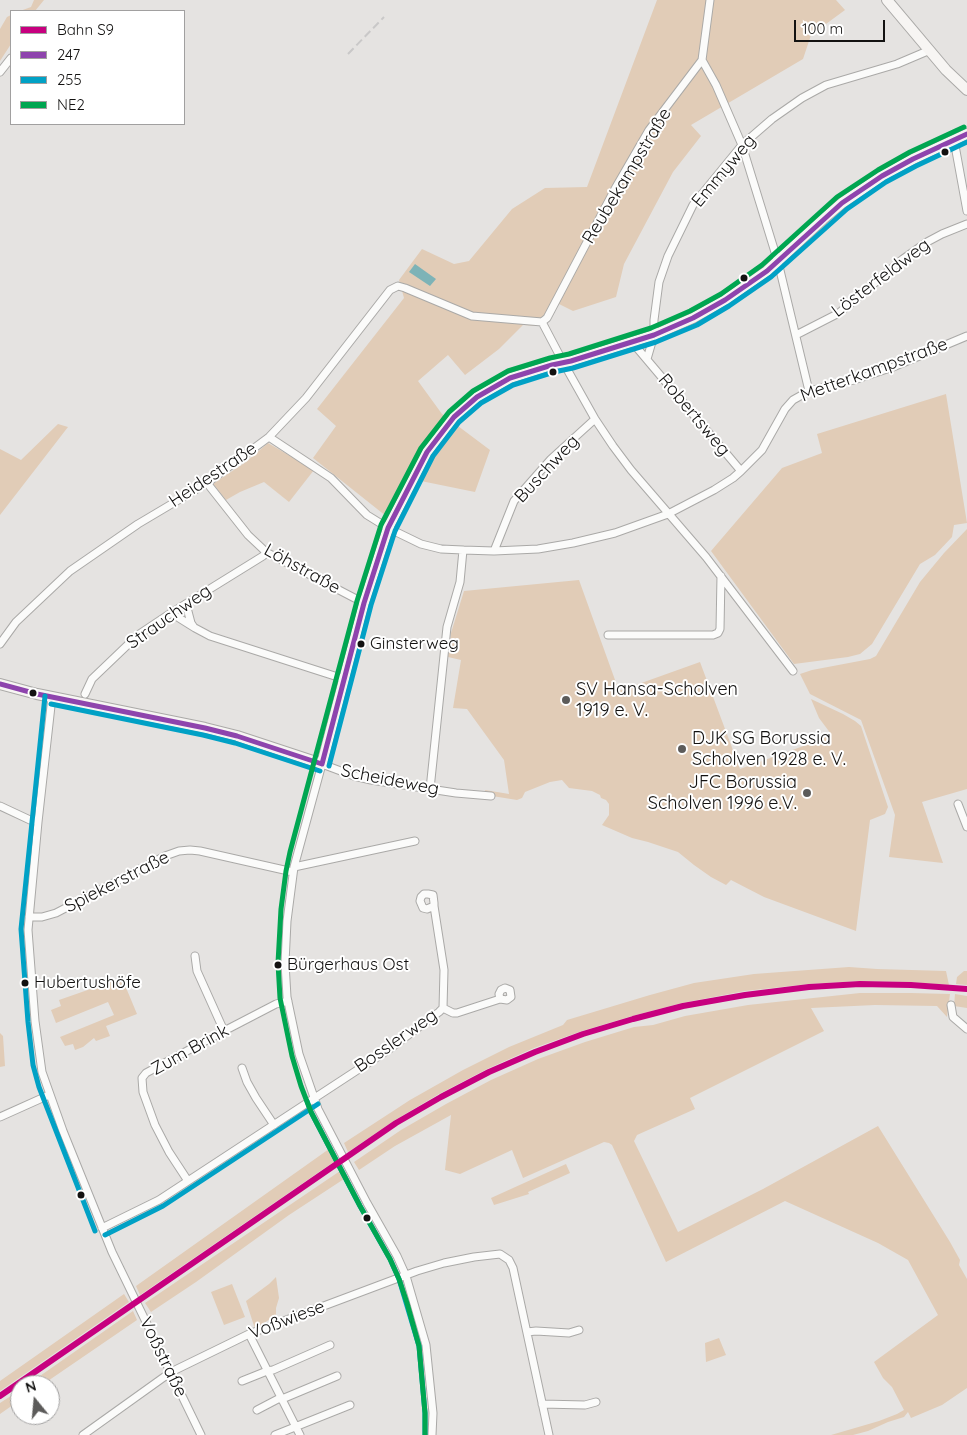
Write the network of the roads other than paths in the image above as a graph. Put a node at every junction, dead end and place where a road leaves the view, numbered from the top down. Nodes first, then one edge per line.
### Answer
1 (710, 0) edge
2 (887, 0) edge
3 (930, 50) junction
4 (10, 59) edge
5 (702, 60) junction
6 (0, 72) edge
7 (967, 90) edge
8 (967, 134) edge
9 (954, 140) junction
10 (742, 145) junction
11 (967, 211) edge
12 (967, 224) edge
13 (778, 262) junction
14 (542, 322) junction
15 (654, 335) junction
16 (796, 335) junction
17 (967, 336) edge
18 (632, 342) junction
19 (647, 358) junction
20 (563, 362) junction
21 (809, 391) junction
22 (595, 420) junction
23 (270, 437) junction
24 (741, 471) junction
25 (207, 483) junction
26 (668, 514) junction
27 (388, 528) junction
28 (463, 550) junction
29 (494, 550) junction
30 (266, 552) junction
31 (721, 576) junction
32 (364, 602) junction
33 (186, 604) junction
34 (171, 613) junction
35 (195, 628) junction
36 (608, 635) dead end
37 (0, 644) edge
38 (793, 671) dead end
39 (344, 679) junction
40 (0, 684) edge
41 (85, 694) dead end
42 (52, 696) junction
43 (322, 764) junction
44 (430, 789) junction
45 (491, 796) dead end
46 (958, 804) dead end
47 (0, 806) edge
48 (38, 822) junction
49 (967, 827) edge
50 (415, 841) dead end
51 (293, 869) junction
52 (434, 906) dead end
53 (29, 917) junction
54 (195, 956) dead end
55 (500, 999) dead end
56 (288, 1001) junction
57 (951, 1005) dead end
58 (443, 1008) junction
59 (967, 1029) edge
60 (224, 1031) junction
61 (242, 1068) dead end
62 (49, 1095) junction
63 (314, 1098) junction
64 (0, 1117) edge
65 (274, 1125) junction
66 (188, 1181) junction
67 (102, 1228) junction
68 (406, 1276) junction
69 (579, 1330) dead end
70 (527, 1332) junction
71 (249, 1334) junction
72 (330, 1345) dead end
73 (267, 1370) junction
74 (170, 1372) junction
75 (337, 1376) dead end
76 (242, 1381) dead end
77 (282, 1399) junction
78 (596, 1402) dead end
79 (542, 1404) junction
80 (350, 1405) dead end
81 (257, 1410) dead end
82 (296, 1427) junction
83 (83, 1435) edge
84 (201, 1435) edge
85 (275, 1435) edge
86 (300, 1435) edge
87 (432, 1435) edge
88 (549, 1435) edge

1 - 5 street, Reubekampstraße
2 - 3 street
3 - 7 street
3 - 10 street, Emmyweg
4 - 6 street
5 - 10 street
5 - 14 street, Reubekampstraße
8 - 9 street
9 - 11 street
9 - 13 street
10 - 13 street
10 - 15 street, Emmyweg
12 - 16 street, Lösterfeldweg
13 - 15 street
13 - 16 street
14 - 20 street
14 - 23 street, Heidestraße
15 - 18 street
15 - 19 street, Robertsweg
16 - 21 street
17 - 21 street, Metterkampstraße
18 - 19 street, Robertsweg
18 - 20 street
19 - 24 street, Robertsweg
20 - 22 street
20 - 27 street
21 - 24 street, Metterkampstraße
22 - 26 street
22 - 29 street, Buschweg
23 - 25 street, Heidestraße
23 - 27 street, Metterkampstraße
24 - 26 street, Metterkampstraße
25 - 30 street, Löhstraße
25 - 37 street, Heidestraße
26 - 29 street, Metterkampstraße
26 - 31 street
27 - 28 street, Metterkampstraße
27 - 32 street
28 - 29 street, Metterkampstraße
28 - 44 street
30 - 32 street, Löhstraße
30 - 33 street, Strauchweg
31 - 36 street
31 - 38 street
32 - 39 street
33 - 34 street, Strauchweg
33 - 35 street
34 - 35 street
34 - 41 street, Strauchweg
35 - 39 street
39 - 43 street
40 - 42 street, Scheideweg
42 - 43 street, Scheideweg
42 - 48 street, Voßstraße
43 - 44 street, Scheideweg
43 - 51 street
44 - 45 street, Scheideweg
46 - 49 street
47 - 48 street
48 - 53 street, Voßstraße
50 - 51 street
51 - 53 street, Spiekerstraße
51 - 56 street
52 - 58 street, Bosslerweg
53 - 62 street, Voßstraße
54 - 60 street
55 - 58 street
56 - 60 street, Zum Brink
56 - 63 street
57 - 59 street
58 - 63 street, Bosslerweg
60 - 66 street, Zum Brink
61 - 65 street
62 - 64 street
62 - 67 street, Voßstraße
63 - 65 street, Bosslerweg
63 - 68 street
65 - 66 street, Bosslerweg
66 - 67 street, Bosslerweg
67 - 74 street, Voßstraße
68 - 70 street, Voßwiese
68 - 71 street, Voßwiese
68 - 87 street
69 - 70 street
70 - 79 street
71 - 73 street
71 - 74 street, Voßwiese
72 - 73 street
73 - 76 street
73 - 77 street
74 - 83 street, Voßwiese
74 - 84 street, Voßstraße
75 - 77 street
77 - 81 street
77 - 82 street
78 - 79 street
79 - 88 street
80 - 82 street
82 - 85 street
82 - 86 street

